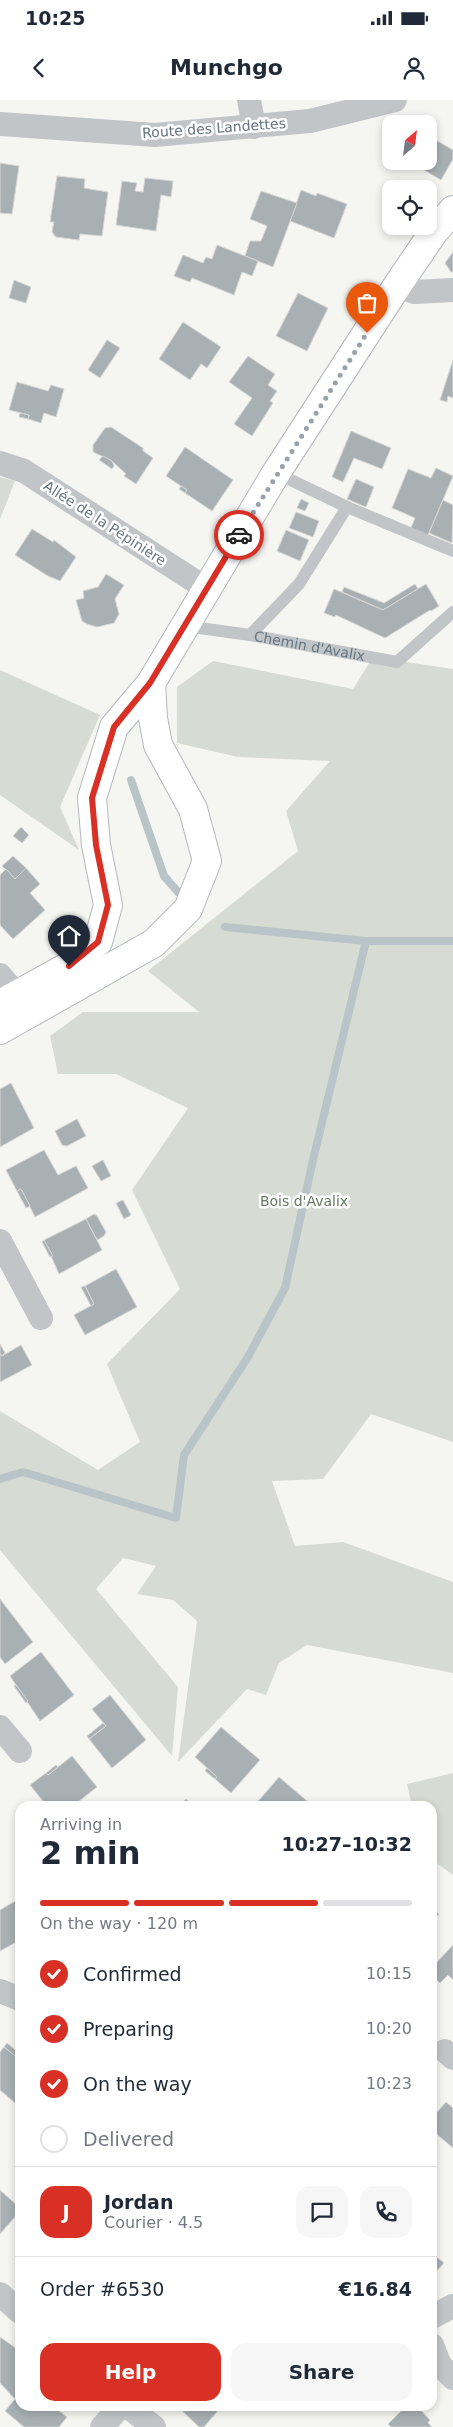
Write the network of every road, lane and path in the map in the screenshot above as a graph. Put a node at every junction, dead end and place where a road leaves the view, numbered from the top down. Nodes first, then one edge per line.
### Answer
1 (249, 100) edge
2 (395, 100) edge
3 (0, 124) edge
4 (254, 127) junction
5 (453, 210) edge
6 (397, 286) junction
7 (453, 290) edge
8 (0, 463) edge
9 (276, 473) junction
10 (347, 507) junction
11 (453, 551) edge
12 (207, 589) junction
13 (453, 612) edge
14 (185, 626) junction
15 (250, 635) junction
16 (150, 683) junction
17 (0, 975) edge
18 (17, 1004) edge
19 (0, 1030) edge
20 (0, 1241) edge
21 (41, 1318) dead end
22 (0, 1727) edge
23 (20, 1751) dead end
24 (0, 1991) edge
25 (15, 1997) edge
26 (0, 2294) edge
27 (453, 2306) edge
28 (15, 2308) edge
29 (437, 2314) edge
30 (437, 2358) edge
31 (453, 2378) edge
32 (116, 2411) edge
33 (133, 2411) edge
34 (102, 2427) edge
35 (154, 2427) edge

1 - 4 street
2 - 4 street, Route des Landettes
3 - 4 street, Route des Landettes
5 - 6 street
6 - 7 street
6 - 9 street
8 - 12 street, Allée de la Pépinière
9 - 10 lane
9 - 12 street
10 - 11 lane
10 - 15 lane, Chemin d'Avalix
12 - 14 street
13 - 15 lane, Chemin d'Avalix
14 - 15 lane
14 - 16 street
16 - 18 street
16 - 18 street
17 - 18 street
18 - 19 street
20 - 21 street
22 - 23 street
24 - 25 street
26 - 28 street
27 - 29 street
30 - 31 street
32 - 34 street
33 - 35 street

